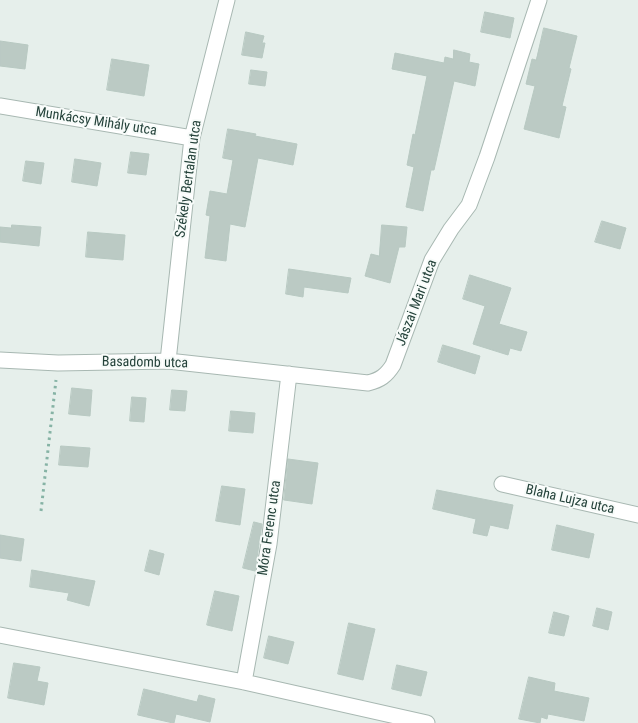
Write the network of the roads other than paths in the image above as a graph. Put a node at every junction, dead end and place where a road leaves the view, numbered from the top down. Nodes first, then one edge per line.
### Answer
1 (227, 0) edge
2 (539, 0) edge
3 (0, 106) edge
4 (192, 138) junction
5 (0, 360) edge
6 (168, 361) junction
7 (289, 374) junction
8 (502, 484) dead end
9 (638, 515) edge
10 (0, 634) edge
11 (244, 682) junction
12 (427, 723) edge

1 - 4 street, Székely Bertalan utca
2 - 7 street, Jászai Mari utca
3 - 4 street, Munkácsy Mihály utca
4 - 6 street, Székely Bertalan utca
5 - 6 street, Basadomb utca
6 - 7 street, Basadomb utca
7 - 11 street, Móra Ferenc utca
8 - 9 street, Blaha Lujza utca
10 - 11 street
11 - 12 street

